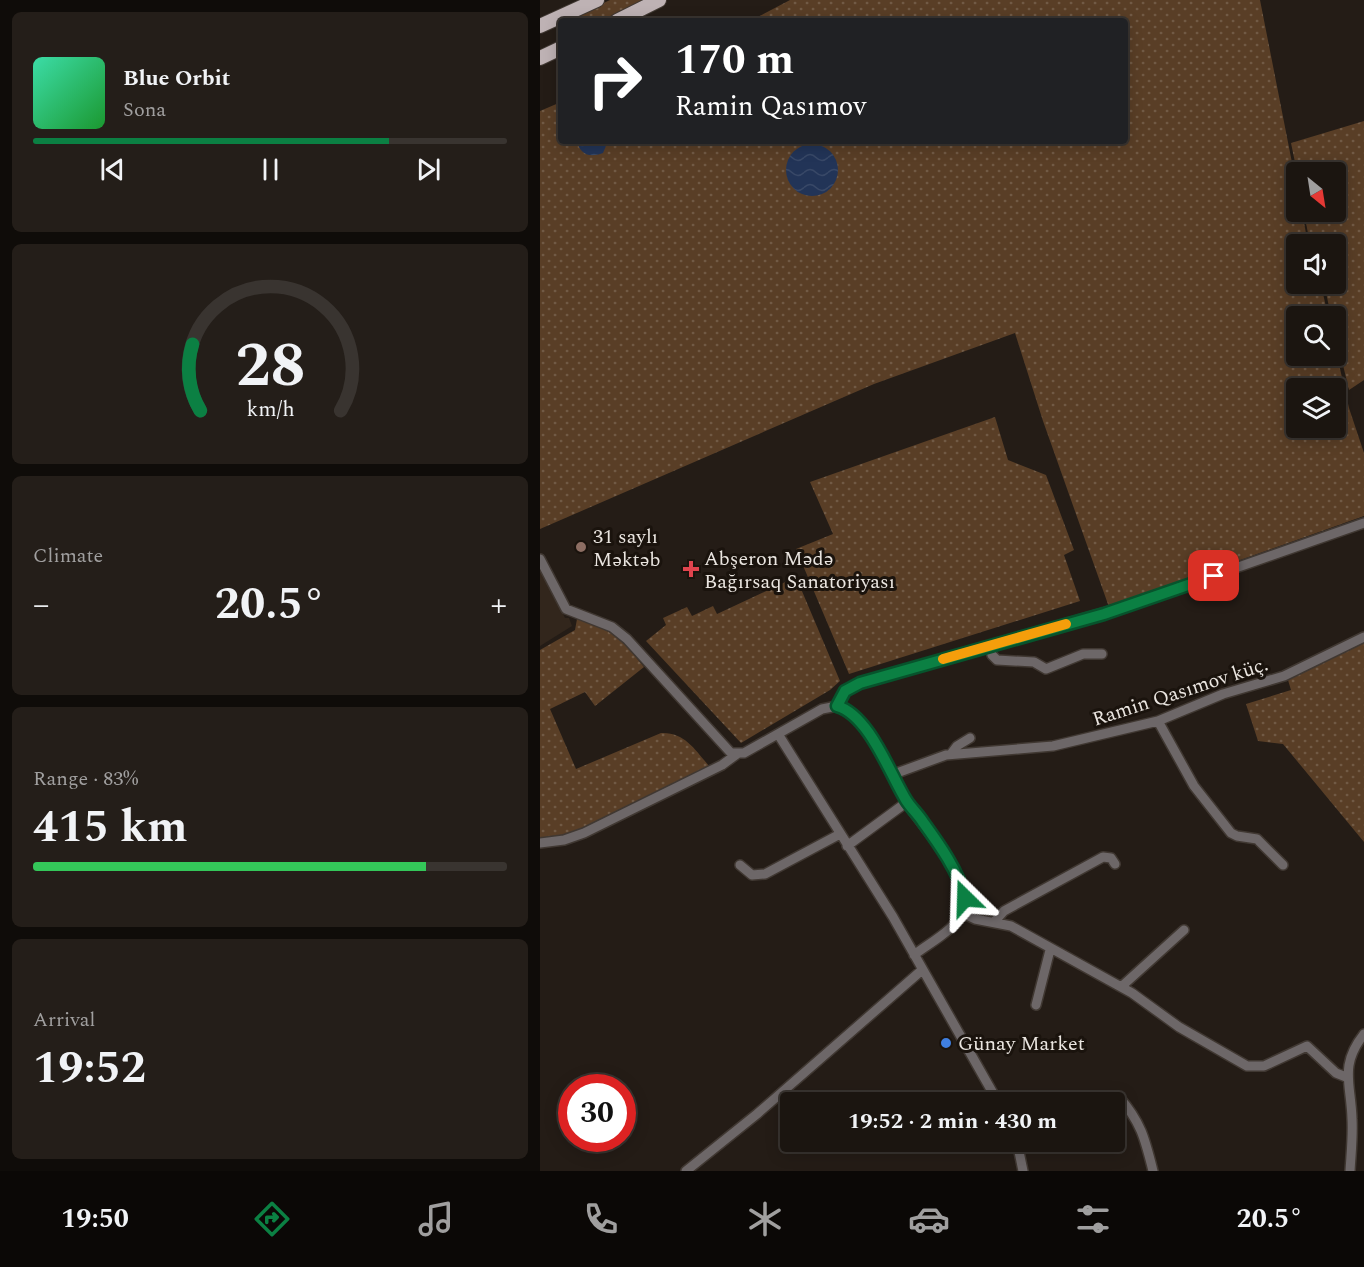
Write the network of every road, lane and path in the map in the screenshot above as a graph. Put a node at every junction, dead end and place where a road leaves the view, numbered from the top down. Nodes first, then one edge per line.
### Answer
1 (597, 0) edge
2 (659, 0) edge
3 (622, 18) edge
4 (540, 26) edge
5 (558, 49) edge
6 (540, 58) edge
7 (1364, 523) edge
8 (540, 559) edge
9 (1364, 637) edge
10 (990, 646) junction
11 (1102, 654) dead end
12 (837, 706) junction
13 (1158, 721) junction
14 (778, 734) junction
15 (970, 738) dead end
16 (736, 754) junction
17 (951, 754) junction
18 (894, 774) junction
19 (907, 802) junction
20 (840, 834) junction
21 (540, 843) edge
22 (848, 846) junction
23 (1115, 864) dead end
24 (740, 865) dead end
25 (1282, 865) dead end
26 (962, 913) junction
27 (995, 921) junction
28 (1184, 930) dead end
29 (1050, 950) junction
30 (914, 955) junction
31 (922, 970) junction
32 (1121, 987) junction
33 (1036, 1005) dead end
34 (1364, 1034) edge
35 (1346, 1077) junction
36 (992, 1092) edge
37 (1125, 1104) edge
38 (1019, 1152) edge
39 (686, 1171) edge
40 (1023, 1171) edge
41 (1153, 1171) edge
42 (1350, 1171) edge

1 - 4 main road
2 - 3 main road
5 - 6 main road
7 - 10 street
8 - 16 street
9 - 13 street, Ramin Qasımov küç.
10 - 11 street
10 - 12 street
12 - 14 street
12 - 18 street
13 - 17 street, Ramin Qasımov küç.
13 - 25 street
14 - 16 street
14 - 20 street
15 - 17 street
16 - 21 street
17 - 18 street, Ramin Qasımov küç.
18 - 19 street
19 - 22 street
19 - 26 street
20 - 22 street
20 - 24 street
22 - 30 street
23 - 27 street
26 - 27 street
26 - 30 street
27 - 29 street
28 - 32 street
29 - 32 street
29 - 33 street
30 - 31 street
31 - 36 street
31 - 39 street
32 - 35 street
34 - 35 street
35 - 42 street
37 - 41 street
38 - 40 street

